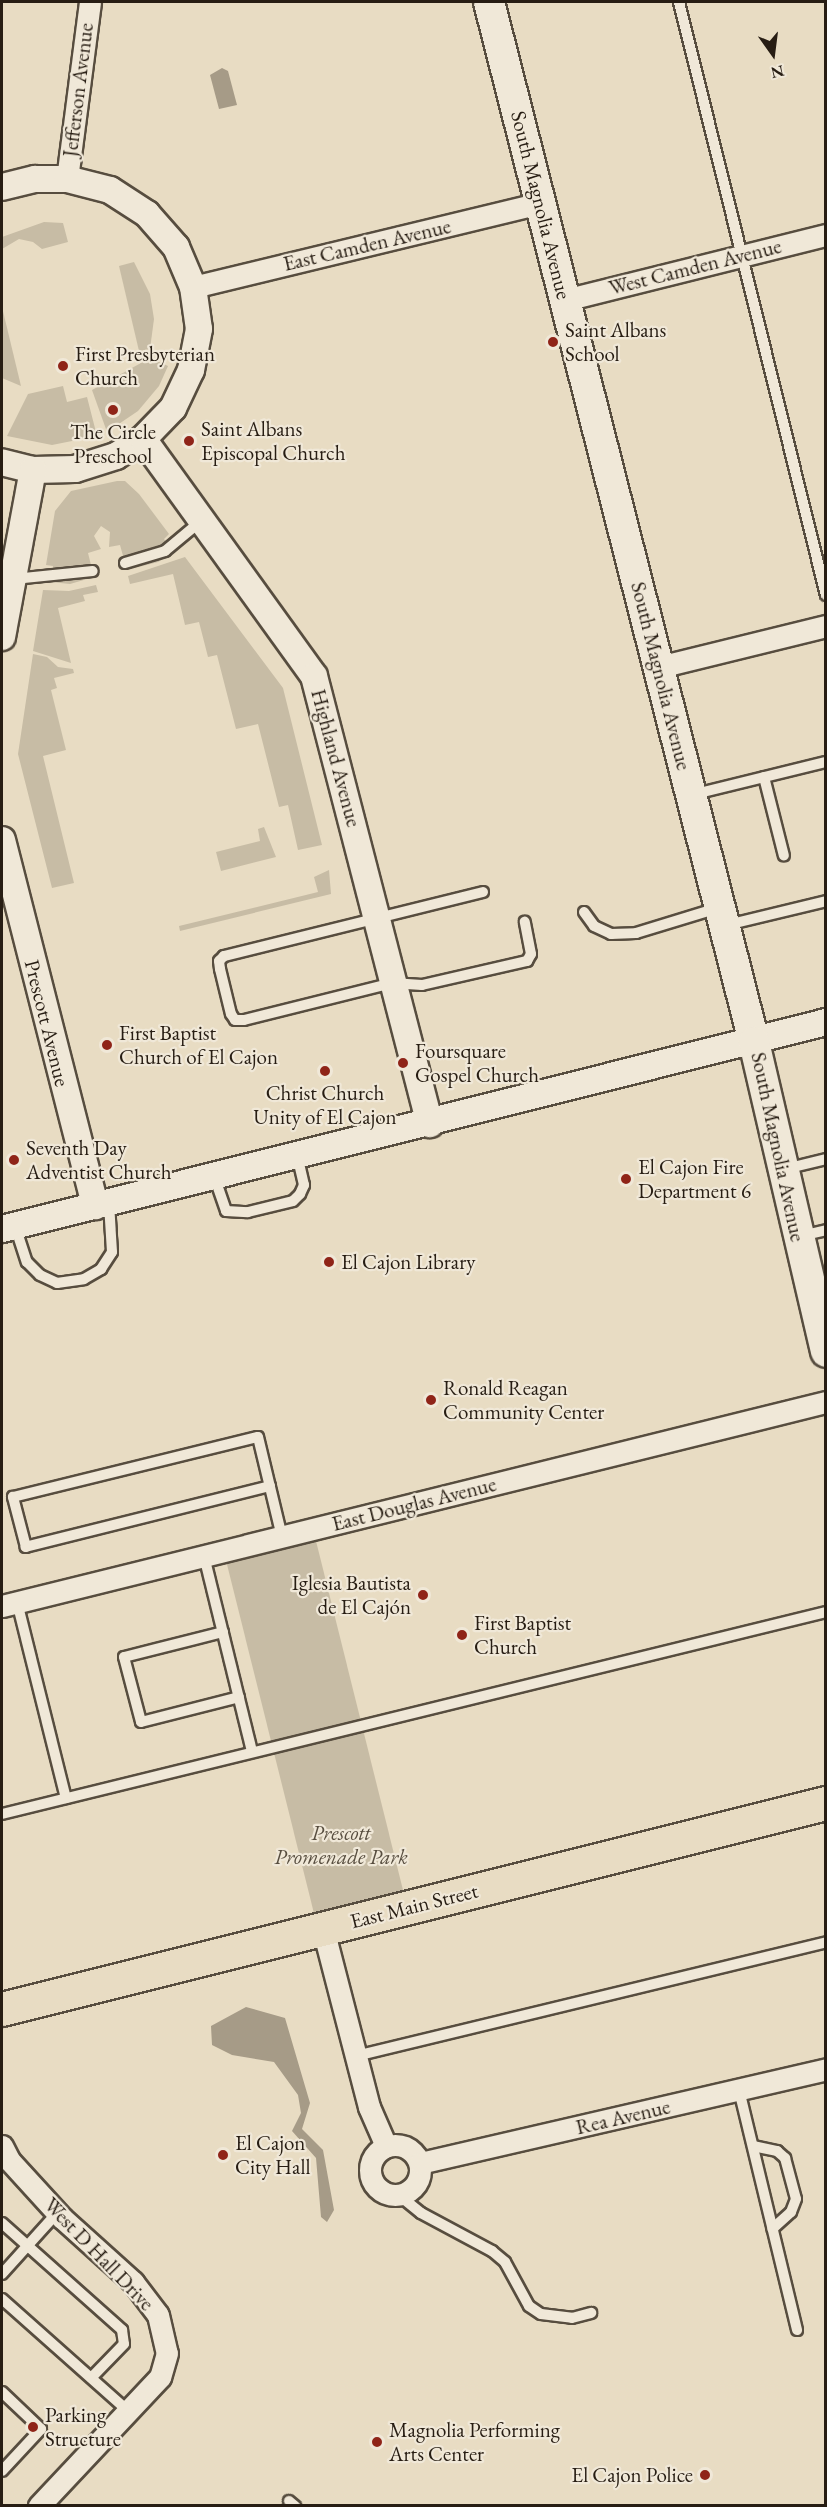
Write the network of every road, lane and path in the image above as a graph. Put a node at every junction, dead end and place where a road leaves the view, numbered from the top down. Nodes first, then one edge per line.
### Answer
1 (90, 2) edge
2 (489, 2) edge
3 (679, 2) edge
4 (67, 179) junction
5 (2, 188) edge
6 (540, 203) junction
7 (825, 235) edge
8 (740, 256) junction
9 (193, 287) junction
10 (565, 300) junction
11 (143, 439) junction
12 (2, 462) edge
13 (33, 470) junction
14 (201, 521) junction
15 (125, 563) dead end
16 (8, 571) edge
17 (93, 571) dead end
18 (825, 595) edge
19 (825, 626) edge
20 (2, 637) edge
21 (659, 667) junction
22 (825, 762) edge
23 (764, 777) junction
24 (691, 795) junction
25 (2, 840) edge
26 (784, 856) dead end
27 (483, 892) dead end
28 (825, 901) edge
29 (584, 912) dead end
30 (378, 916) junction
31 (722, 917) junction
32 (525, 922) dead end
33 (392, 983) junction
34 (825, 1022) edge
35 (754, 1042) junction
36 (430, 1124) junction
37 (297, 1155) junction
38 (825, 1159) edge
39 (782, 1170) junction
40 (214, 1176) junction
41 (102, 1204) junction
42 (8, 1228) edge
43 (811, 1233) edge
44 (819, 1303) edge
45 (825, 1352) edge
46 (825, 1402) edge
47 (270, 1486) junction
48 (282, 1537) junction
49 (204, 1556) junction
50 (9, 1604) edge
51 (825, 1612) edge
52 (223, 1632) junction
53 (239, 1697) junction
54 (252, 1751) junction
55 (66, 1798) junction
56 (825, 1803) edge
57 (2, 1814) edge
58 (323, 1929) junction
59 (825, 1942) edge
60 (2, 2009) edge
61 (356, 2056) junction
62 (825, 2069) edge
63 (739, 2090) junction
64 (2, 2146) edge
65 (386, 2146) junction
66 (753, 2146) junction
67 (420, 2163) junction
68 (400, 2196) junction
69 (57, 2213) junction
70 (2, 2223) edge
71 (772, 2229) junction
72 (26, 2245) junction
73 (2, 2274) edge
74 (2, 2299) edge
75 (591, 2313) dead end
76 (797, 2330) dead end
77 (91, 2378) junction
78 (2, 2392) edge
79 (128, 2411) junction
80 (2, 2471) edge
81 (39, 2505) edge

1 - 4 street, Jefferson Avenue
2 - 6 main road, South Magnolia Avenue
3 - 8 lane
4 - 5 street
4 - 9 street
6 - 9 street, East Camden Avenue
6 - 10 main road, South Magnolia Avenue
7 - 8 street, West Camden Avenue
8 - 10 street, West Camden Avenue
8 - 18 lane
9 - 11 street
10 - 21 main road, South Magnolia Avenue
11 - 13 street
11 - 14 street, Highland Avenue
12 - 13 street
13 - 16 street
14 - 15 lane
14 - 30 street, Highland Avenue
16 - 17 lane
16 - 20 street
19 - 21 street
21 - 24 main road, South Magnolia Avenue
22 - 23 lane
23 - 24 lane
23 - 26 lane
24 - 31 main road, South Magnolia Avenue
25 - 41 street, Prescott Avenue
27 - 30 lane
28 - 31 lane
29 - 31 lane
30 - 33 street, Highland Avenue
30 - 33 lane
31 - 35 main road, South Magnolia Avenue
32 - 33 lane
33 - 36 street, Highland Avenue
34 - 35 street
35 - 36 street
35 - 39 main road, South Magnolia Avenue
36 - 37 street
37 - 40 street
37 - 40 lane
38 - 39 lane
39 - 43 main road, South Magnolia Avenue
40 - 41 street
41 - 42 street
41 - 42 lane
43 - 44 main road, South Magnolia Avenue
44 - 45 main road, South Magnolia Avenue
46 - 48 street, East Douglas Avenue
47 - 47 lane
47 - 48 lane
48 - 49 street, East Douglas Avenue
49 - 50 street, East Douglas Avenue
49 - 52 lane
50 - 55 lane
51 - 54 lane
52 - 53 lane
52 - 53 lane
53 - 54 lane
54 - 55 lane
55 - 57 lane
56 - 58 main road, East Main Street
58 - 60 main road, East Main Street
58 - 61 street
59 - 61 lane
61 - 65 street
62 - 63 street, Rea Avenue
63 - 66 lane
63 - 67 street, Rea Avenue
64 - 69 street, West D Hall Drive
65 - 67 street
65 - 68 street
66 - 71 lane
66 - 71 lane
67 - 68 street
68 - 75 lane
69 - 72 lane
69 - 79 street, West D Hall Drive
70 - 72 lane
71 - 76 lane
72 - 73 lane
72 - 77 lane
74 - 77 lane
77 - 79 lane
78 - 80 lane
79 - 81 street, West D Hall Drive

